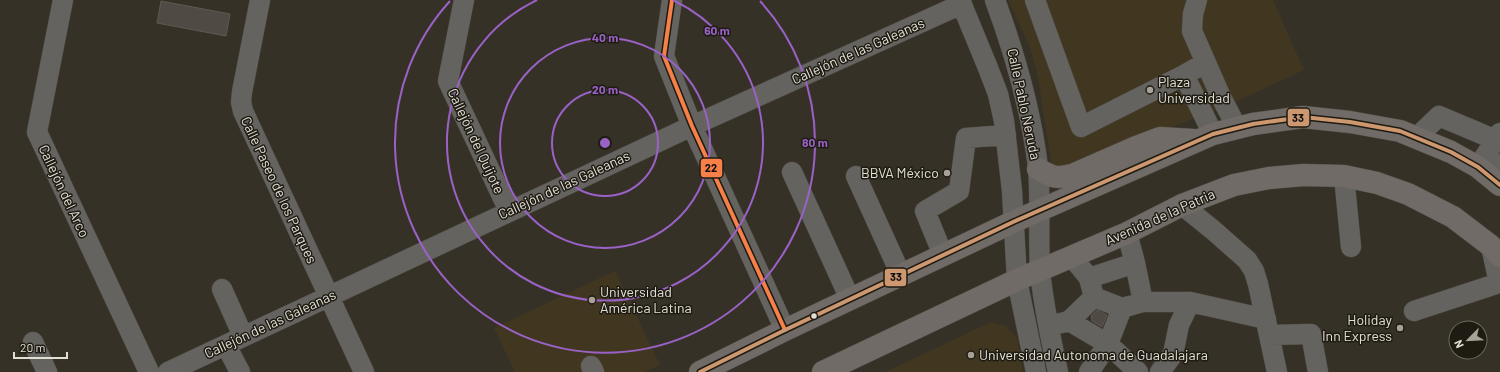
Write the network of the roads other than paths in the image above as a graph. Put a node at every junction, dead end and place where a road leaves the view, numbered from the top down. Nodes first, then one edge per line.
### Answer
1 (63, 0) edge
2 (260, 0) edge
3 (464, 0) edge
4 (672, 0) edge
5 (995, 0) edge
6 (1035, 0) edge
7 (1197, 0) edge
8 (964, 1) edge
9 (1205, 63) junction
10 (1184, 75) junction
11 (692, 126) junction
12 (1237, 128) junction
13 (1006, 135) junction
14 (1498, 136) edge
15 (1206, 137) junction
16 (1416, 138) junction
17 (1038, 169) junction
18 (792, 172) dead end
19 (1492, 173) edge
20 (856, 176) dead end
21 (1344, 176) junction
22 (1182, 205) junction
23 (1040, 210) junction
24 (509, 211) junction
25 (1013, 222) junction
26 (1127, 233) junction
27 (1351, 247) dead end
28 (1495, 251) edge
29 (943, 255) junction
30 (1072, 257) junction
31 (1136, 263) junction
32 (1040, 270) junction
33 (901, 275) junction
34 (1089, 278) junction
35 (1017, 280) junction
36 (1499, 286) edge
37 (222, 289) dead end
38 (329, 296) junction
39 (1094, 297) junction
40 (850, 299) junction
41 (1143, 302) junction
42 (1190, 302) junction
43 (1122, 308) junction
44 (1414, 311) dead end
45 (1069, 321) junction
46 (1049, 326) junction
47 (1267, 327) junction
48 (785, 330) junction
49 (244, 336) junction
50 (33, 342) dead end
51 (1108, 344) junction
52 (226, 345) junction
53 (47, 372) edge
54 (149, 372) edge
55 (168, 372) edge
56 (240, 372) edge
57 (364, 372) edge
58 (700, 372) edge
59 (823, 372) edge
60 (1036, 372) edge
61 (1058, 372) edge
62 (1089, 372) edge
63 (1138, 372) edge
64 (1160, 372) edge
65 (1277, 372) edge
66 (1318, 372) edge

1 - 54 street, Callejón del Arco
2 - 38 street, Calle Paseo de los Parques
3 - 24 street, Callejón del Quijote
4 - 11 street
5 - 17 street, Calle Pablo Neruda
6 - 10 street
7 - 9 street
8 - 11 street, Callejón de las Galeanas
8 - 13 street, Calle Pablo Neruda
9 - 10 street
9 - 12 street
10 - 15 street
11 - 24 street, Callejón de las Galeanas
11 - 48 street
12 - 15 main road
12 - 16 main road
13 - 25 street, Calle Pablo Neruda
13 - 29 street
14 - 16 street
14 - 19 street
15 - 17 main road
15 - 23 main road
16 - 19 main road
17 - 23 street, Calle Pablo Neruda
18 - 40 street
20 - 33 street
21 - 22 main road, Avenida de la Patria
21 - 27 street
21 - 28 main road, Avenida de la Patria
22 - 26 main road, Avenida de la Patria
22 - 47 street
23 - 25 main road
23 - 32 street, Calle Pablo Neruda
24 - 38 street, Callejón de las Galeanas
25 - 29 main road
25 - 35 street, Calle Pablo Neruda
26 - 30 main road, Avenida de la Patria
26 - 31 street
28 - 36 street
29 - 33 main road
30 - 32 main road, Avenida de la Patria
30 - 34 street
31 - 34 street
31 - 41 street
32 - 35 main road, Avenida de la Patria
32 - 46 street, Calle Pablo Neruda
33 - 40 main road
34 - 39 street
35 - 59 main road, Avenida de la Patria
35 - 60 street, Calle Pablo Neruda
36 - 44 street
37 - 49 street
38 - 49 street, Callejón de las Galeanas
38 - 57 street, Calle Paseo de los Parques
39 - 43 street
39 - 45 street
40 - 48 main road
41 - 42 street
41 - 43 street
42 - 47 street
42 - 64 street
43 - 51 street
45 - 46 street
45 - 51 street
46 - 61 street, Calle Pablo Neruda
47 - 65 street
47 - 66 street
48 - 58 main road
49 - 52 street, Callejón de las Galeanas
50 - 53 street
51 - 62 street
51 - 63 street
52 - 55 street, Callejón de las Galeanas
52 - 56 street

